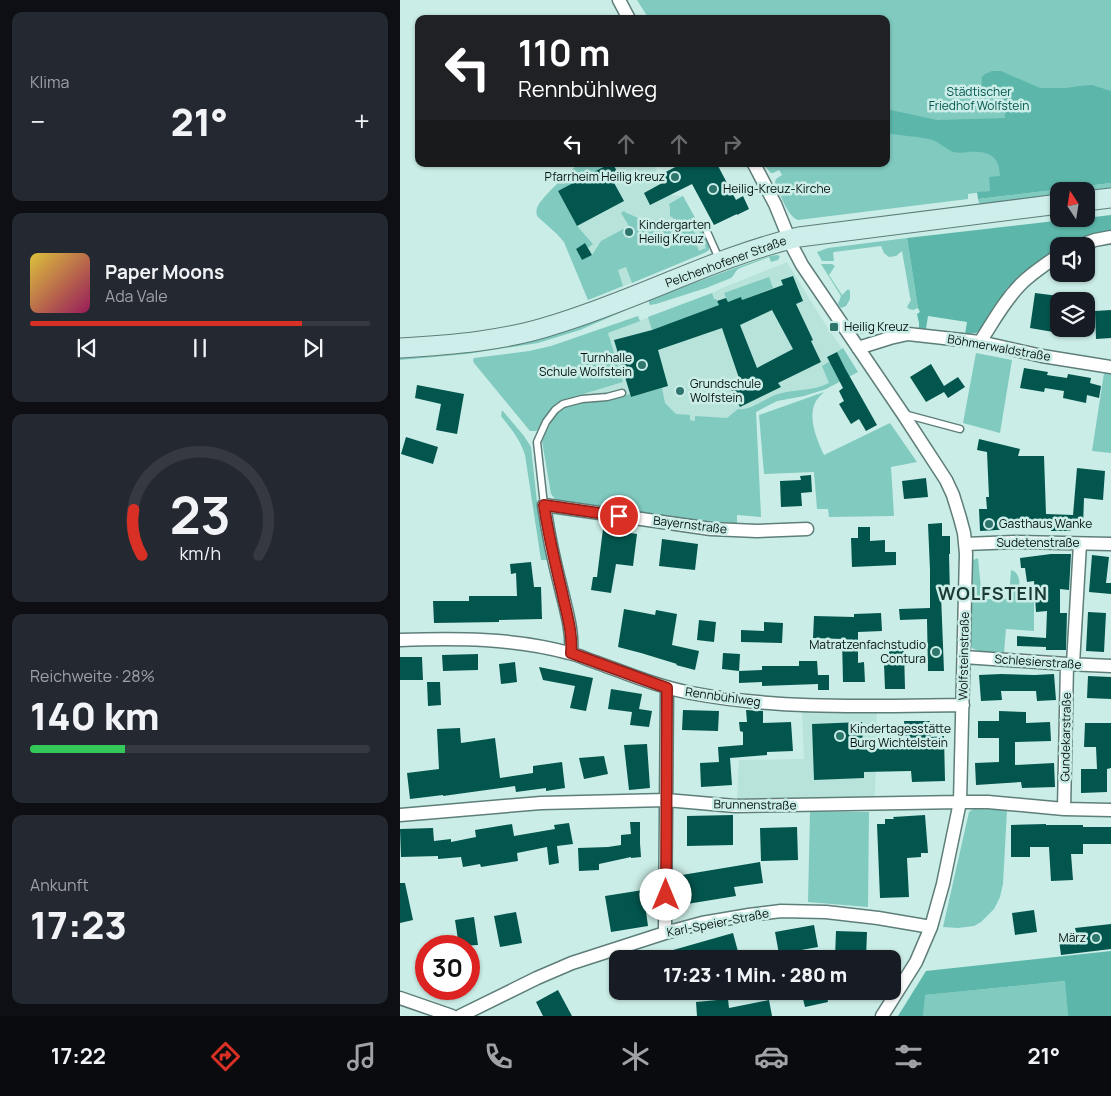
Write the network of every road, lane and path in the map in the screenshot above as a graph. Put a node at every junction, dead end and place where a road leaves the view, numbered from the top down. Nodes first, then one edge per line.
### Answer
1 (619, 0) edge
2 (627, 15) edge
3 (756, 167) edge
4 (1111, 198) edge
5 (1095, 200) edge
6 (1050, 205) edge
7 (704, 225) dead end
8 (1111, 237) edge
9 (790, 239) junction
10 (1095, 240) edge
11 (720, 262) junction
12 (1050, 262) edge
13 (980, 342) junction
14 (400, 348) edge
15 (858, 348) junction
16 (1111, 367) edge
17 (622, 393) dead end
18 (903, 414) junction
19 (960, 428) dead end
20 (544, 505) junction
21 (807, 528) dead end
22 (965, 544) junction
23 (1080, 544) junction
24 (1111, 544) edge
25 (400, 640) edge
26 (571, 653) junction
27 (964, 657) junction
28 (1070, 664) junction
29 (1111, 666) edge
30 (667, 688) junction
31 (962, 705) junction
32 (666, 800) junction
33 (960, 802) junction
34 (1064, 809) junction
35 (1111, 810) edge
36 (400, 815) edge
37 (931, 927) junction
38 (666, 933) junction
39 (400, 998) edge
40 (452, 1016) edge
41 (460, 1016) edge
42 (882, 1016) edge

1 - 2 street
3 - 9 street, Wolfsteinstraße
4 - 5 main road
6 - 9 main road, Pelchenhofener Straße
7 - 11 lane
8 - 10 street
9 - 11 main road, Pelchenhofener Straße
9 - 15 street, Wolfsteinstraße
11 - 14 main road, Pelchenhofener Straße
12 - 13 street
13 - 15 street, Böhmerwaldstraße
13 - 16 street, Böhmerwaldstraße
15 - 18 street, Wolfsteinstraße
17 - 20 lane
18 - 19 lane
18 - 22 street, Wolfsteinstraße
20 - 21 street, Bayernstraße
20 - 26 street
22 - 23 street, Sudetenstraße
22 - 27 street, Wolfsteinstraße
23 - 24 street, Sudetenstraße
23 - 28 street, Gundekarstraße
25 - 26 street, Rennbühlweg
26 - 30 street, Rennbühlweg
27 - 28 street, Schlesierstraße
27 - 31 street, Wolfsteinstraße
28 - 29 street, Schlesierstraße
28 - 34 street, Gundekarstraße
30 - 31 street, Rennbühlweg
30 - 32 street
31 - 33 street, Wolfsteinstraße
32 - 33 street, Brunnenstraße
32 - 36 street, Brunnenstraße
32 - 38 street
33 - 34 street, Brunnenstraße
33 - 37 street, Wolfsteinstraße
34 - 35 street, Brunnenstraße
37 - 38 street, Karl-Speier-Straße
37 - 42 street, Wolfsteinstraße
38 - 41 street, Karl-Speier-Straße
39 - 40 street

